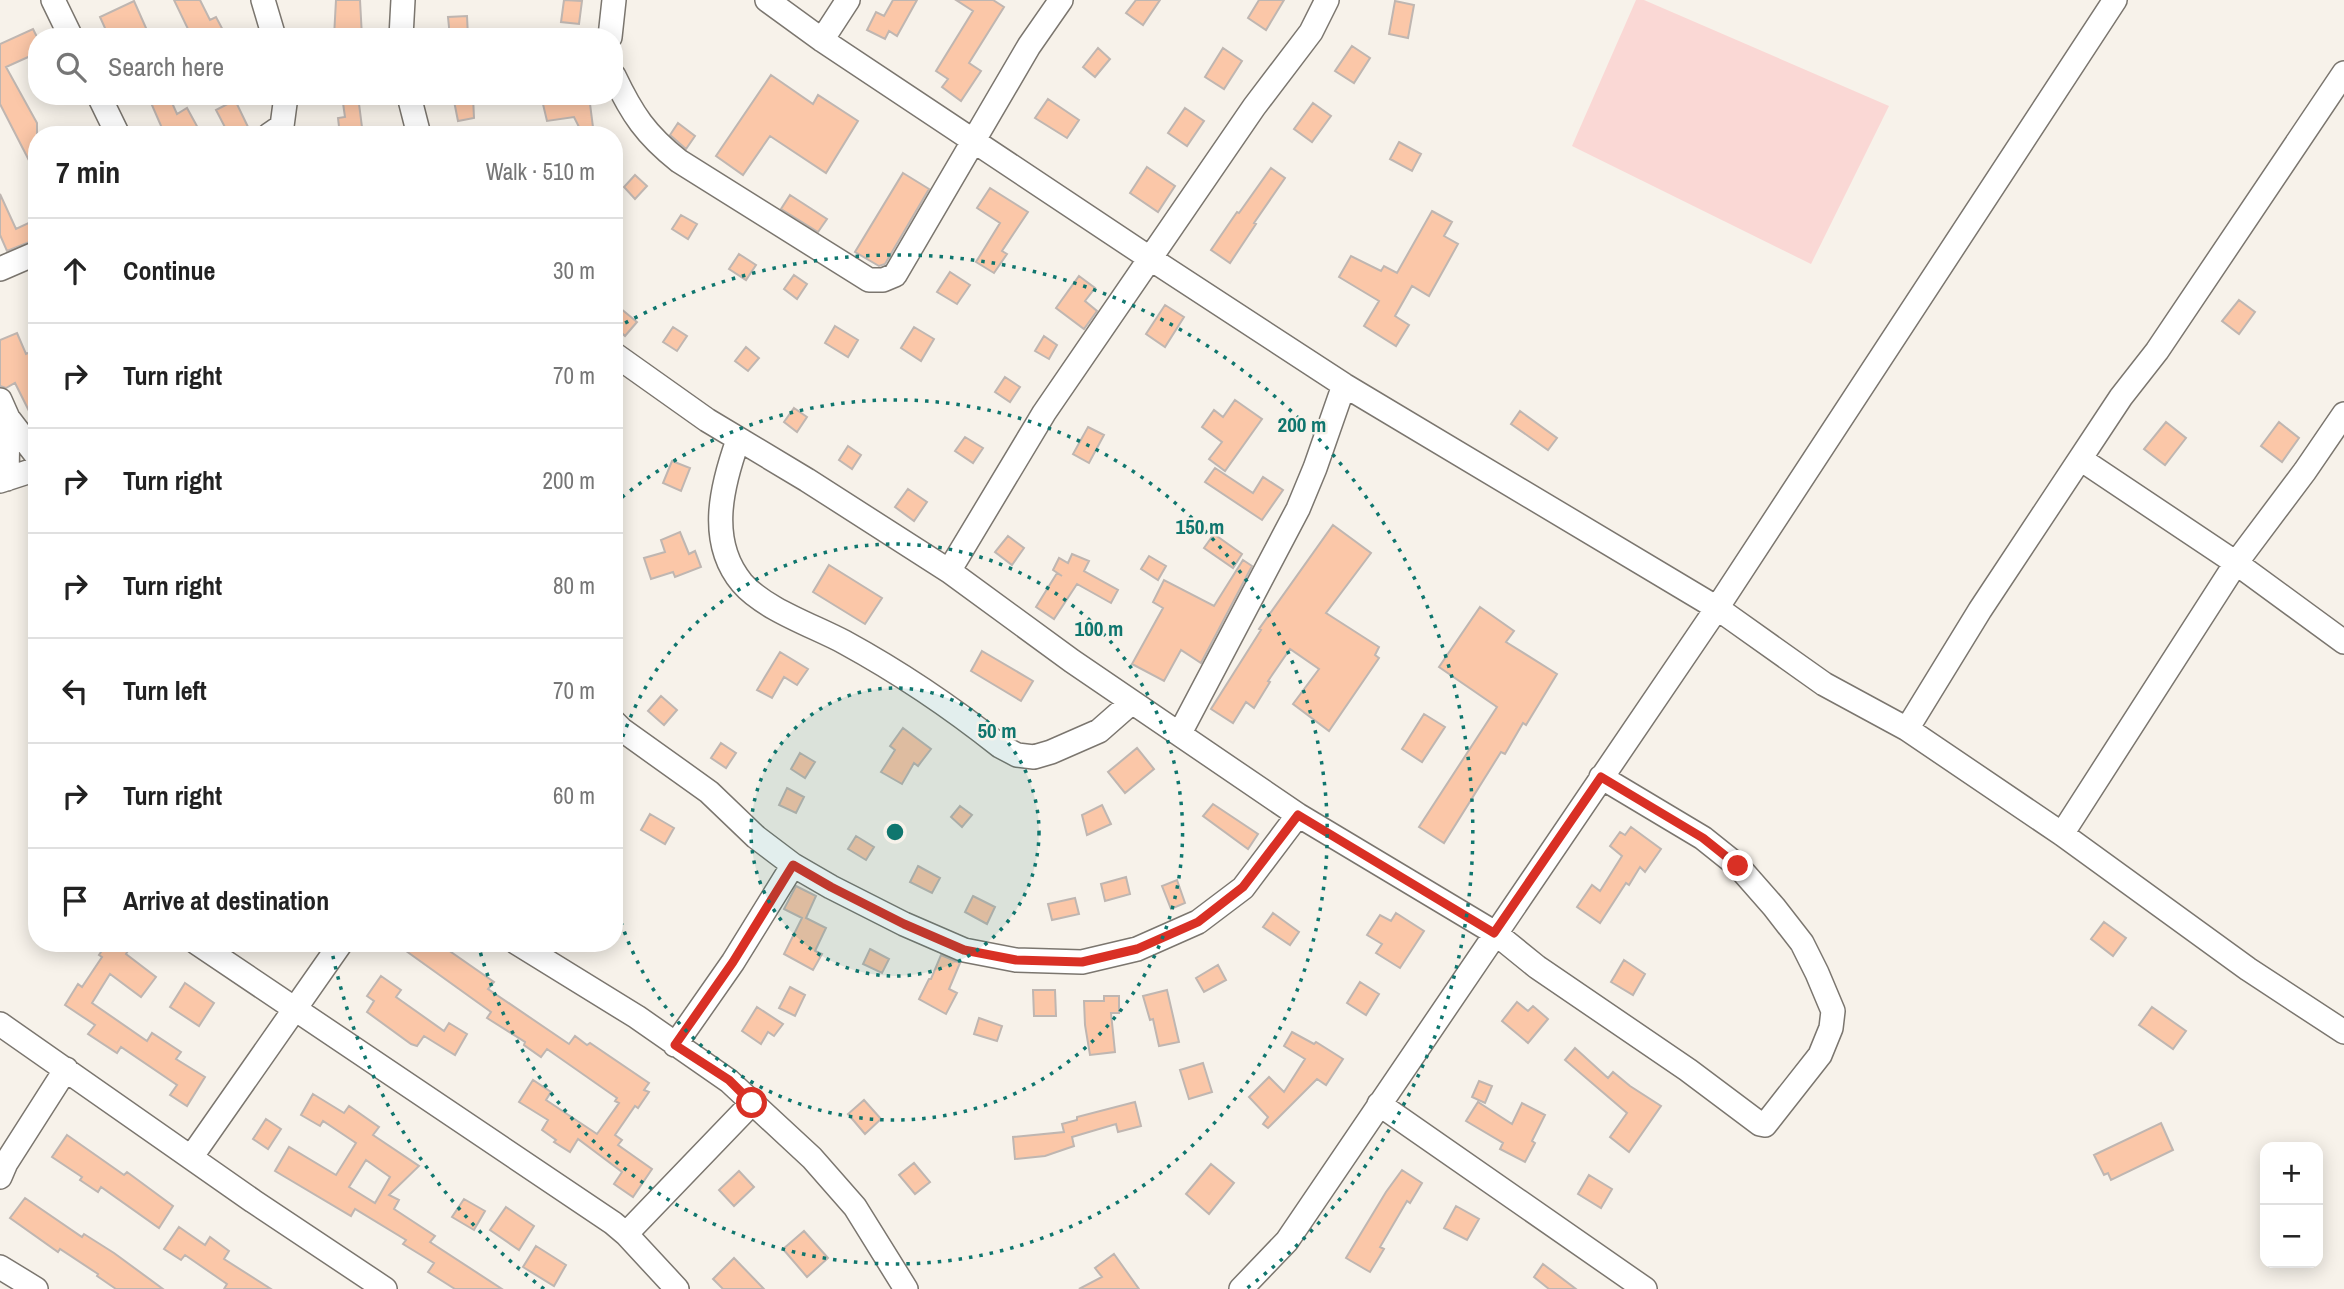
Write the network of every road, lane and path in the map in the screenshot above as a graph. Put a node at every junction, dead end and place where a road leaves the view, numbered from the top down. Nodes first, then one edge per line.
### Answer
1 (53, 0) edge
2 (263, 0) edge
3 (403, 0) edge
4 (614, 0) edge
5 (767, 0) edge
6 (848, 0) edge
7 (1061, 0) edge
8 (1327, 0) edge
9 (2115, 0) edge
10 (67, 28) edge
11 (271, 28) edge
12 (401, 28) edge
13 (611, 28) edge
14 (822, 40) junction
15 (2344, 73) edge
16 (623, 93) edge
17 (103, 105) edge
18 (285, 105) edge
19 (411, 105) edge
20 (114, 126) edge
21 (283, 126) edge
22 (417, 126) edge
23 (974, 141) junction
24 (28, 257) edge
25 (1151, 259) junction
26 (0, 269) edge
27 (623, 360) edge
28 (1344, 385) junction
29 (4, 409) edge
30 (2344, 414) edge
31 (738, 440) junction
32 (28, 443) edge
33 (2082, 460) junction
34 (28, 472) edge
35 (4, 480) edge
36 (2236, 563) junction
37 (949, 571) junction
38 (1717, 608) junction
39 (2344, 642) edge
40 (1132, 702) junction
41 (1907, 729) junction
42 (623, 730) edge
43 (1180, 733) junction
44 (1601, 777) junction
45 (1298, 815) junction
46 (2062, 834) junction
47 (793, 865) junction
48 (1494, 933) junction
49 (210, 952) edge
50 (335, 952) edge
51 (532, 952) edge
52 (295, 1009) junction
53 (0, 1024) edge
54 (2344, 1031) edge
55 (675, 1045) junction
56 (66, 1069) junction
57 (752, 1103) junction
58 (1379, 1104) junction
59 (192, 1156) junction
60 (0, 1177) edge
61 (626, 1234) junction
62 (0, 1267) edge
63 (36, 1289) edge
64 (385, 1289) edge
65 (677, 1289) edge
66 (906, 1289) edge
67 (1243, 1289) edge
68 (1645, 1289) edge

1 - 10 street
2 - 11 street
3 - 12 street
4 - 13 street
5 - 14 street
6 - 14 street
7 - 23 street
8 - 25 street
9 - 38 street
14 - 23 street
15 - 33 street
16 - 23 street
17 - 20 street
18 - 21 street
19 - 22 street
23 - 25 street
24 - 26 street
25 - 28 street
25 - 37 street
27 - 31 street
28 - 38 street
28 - 43 street
29 - 32 street
29 - 35 street
30 - 36 street
31 - 37 street
31 - 40 street
33 - 36 street
33 - 41 street
34 - 35 street
36 - 39 street
36 - 46 street
37 - 40 street
38 - 41 street
38 - 44 street
40 - 43 street
41 - 46 street
42 - 47 street
43 - 45 street
44 - 48 street
44 - 48 street
45 - 47 street
45 - 48 street
46 - 54 street
47 - 55 street
48 - 58 street
49 - 52 street
50 - 52 street
51 - 55 street
52 - 59 street
52 - 61 street
53 - 56 street
55 - 57 street
56 - 59 street
56 - 60 street
57 - 61 street
57 - 66 street
58 - 67 street
58 - 68 street
59 - 64 street
61 - 65 street
62 - 63 street

